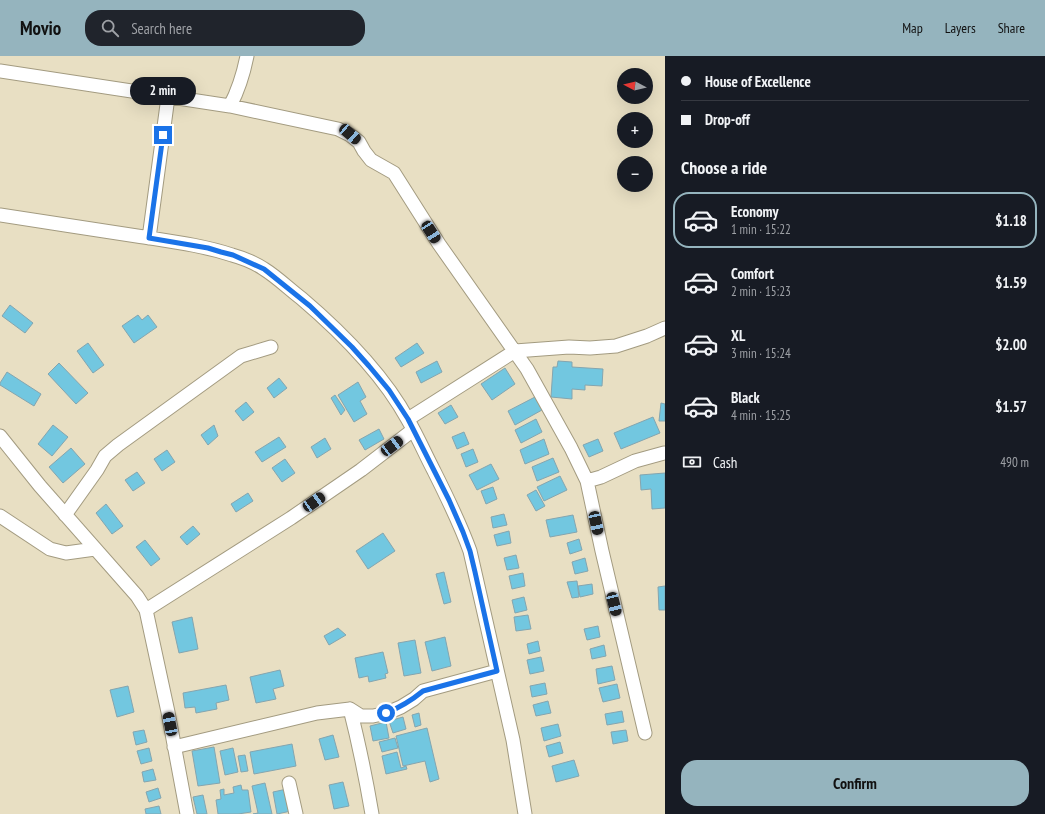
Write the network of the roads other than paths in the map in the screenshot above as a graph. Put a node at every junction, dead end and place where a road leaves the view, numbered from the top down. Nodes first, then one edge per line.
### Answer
1 (247, 56) edge
2 (0, 71) edge
3 (168, 97) junction
4 (230, 106) junction
5 (0, 215) edge
6 (149, 238) junction
7 (665, 328) edge
8 (272, 347) dead end
9 (515, 351) junction
10 (411, 425) junction
11 (0, 436) edge
12 (665, 453) edge
13 (587, 481) junction
14 (65, 514) junction
15 (0, 516) edge
16 (95, 548) junction
17 (146, 610) junction
18 (497, 671) junction
19 (350, 709) junction
20 (645, 733) dead end
21 (174, 747) junction
22 (289, 783) dead end
23 (187, 814) edge
24 (296, 814) edge
25 (372, 814) edge
26 (525, 814) edge

1 - 4 street
2 - 3 street
3 - 4 street
3 - 6 street
4 - 9 street
5 - 6 street
6 - 10 street
7 - 9 street
8 - 14 street
9 - 10 street
9 - 13 street
10 - 17 street
10 - 18 street
11 - 14 street
12 - 13 street
13 - 20 street
14 - 16 street
15 - 16 street
16 - 17 street
17 - 21 street
18 - 19 street
18 - 26 street
19 - 21 street
19 - 25 street
21 - 23 street
22 - 24 street

